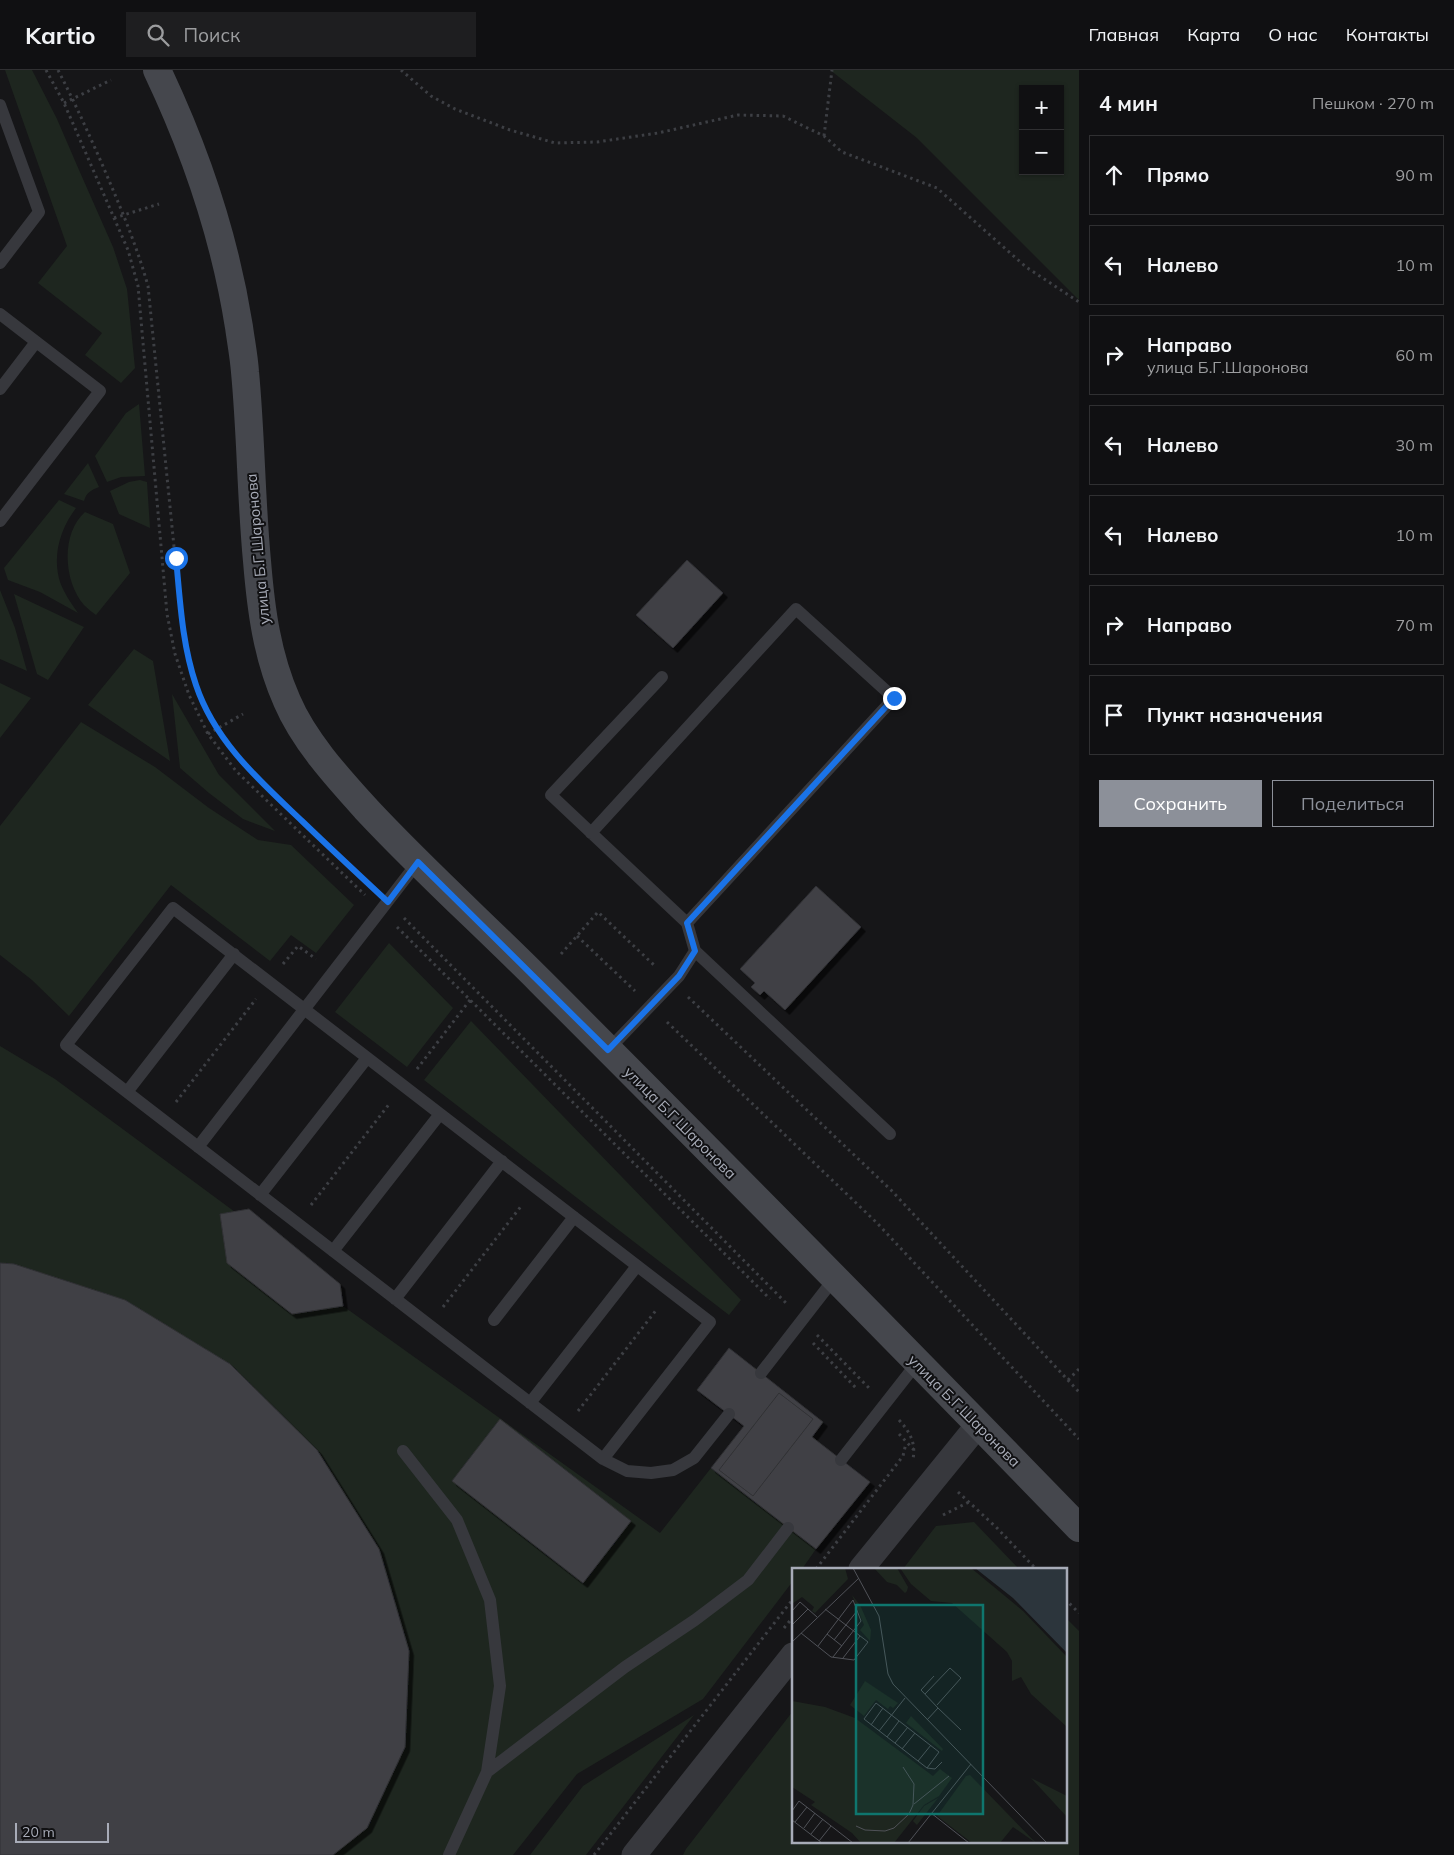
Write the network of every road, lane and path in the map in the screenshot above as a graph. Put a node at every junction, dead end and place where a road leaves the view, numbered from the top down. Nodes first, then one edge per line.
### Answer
1 (46, 70) edge
2 (58, 70) edge
3 (157, 70) edge
4 (401, 70) edge
5 (832, 70) edge
6 (112, 80) dead end
7 (73, 99) junction
8 (64, 103) junction
9 (0, 105) edge
10 (4, 131) edge
11 (824, 136) junction
12 (159, 204) dead end
13 (124, 215) junction
14 (114, 218) junction
15 (0, 263) edge
16 (1079, 302) edge
17 (0, 314) edge
18 (36, 342) junction
19 (0, 389) edge
20 (0, 521) edge
21 (662, 677) dead end
22 (244, 714) dead end
23 (217, 729) junction
24 (208, 734) junction
25 (591, 833) junction
26 (418, 862) junction
27 (367, 897) dead end
28 (388, 902) junction
29 (394, 923) dead end
30 (687, 923) junction
31 (577, 936) junction
32 (695, 951) junction
33 (234, 954) junction
34 (561, 954) dead end
35 (673, 983) junction
36 (470, 1000) junction
37 (650, 1006) junction
38 (304, 1009) junction
39 (608, 1050) junction
40 (367, 1058) junction
41 (404, 1086) junction
42 (127, 1092) junction
43 (440, 1114) junction
44 (890, 1134) dead end
45 (198, 1147) junction
46 (502, 1161) junction
47 (535, 1187) junction
48 (260, 1195) junction
49 (574, 1217) junction
50 (297, 1223) junction
51 (333, 1252) junction
52 (637, 1266) junction
53 (834, 1279) junction
54 (670, 1292) junction
55 (395, 1299) junction
56 (770, 1299) dead end
57 (494, 1320) dead end
58 (802, 1320) junction
59 (428, 1325) junction
60 (808, 1338) dead end
61 (917, 1364) junction
62 (1079, 1369) edge
63 (761, 1373) dead end
64 (1068, 1380) junction
65 (856, 1388) dead end
66 (1079, 1392) edge
67 (530, 1403) junction
68 (885, 1405) junction
69 (729, 1414) dead end
70 (978, 1425) junction
71 (564, 1429) junction
72 (899, 1434) dead end
73 (1079, 1439) edge
74 (403, 1451) dead end
75 (603, 1459) junction
76 (842, 1460) dead end
77 (912, 1463) dead end
78 (969, 1502) dead end
79 (788, 1528) dead end
80 (1079, 1528) edge
81 (817, 1568) edge
82 (862, 1568) edge
83 (1035, 1568) edge
84 (792, 1599) edge
85 (1066, 1600) edge
86 (1079, 1613) edge
87 (792, 1656) edge
88 (487, 1772) junction
89 (641, 1852) edge
90 (449, 1855) edge
91 (594, 1855) edge

1 - 8 path
2 - 7 path
3 - 26 main road, улица Б.Г.Шаронова
4 - 11 path
5 - 11 path
6 - 7 path
7 - 8 path
7 - 13 path
8 - 14 path
9 - 10 lane
10 - 15 lane
11 - 16 path
12 - 13 path
13 - 14 path
13 - 23 path
14 - 24 path
17 - 18 lane
18 - 19 lane
18 - 20 lane
21 - 25 lane
22 - 23 path
23 - 24 path
23 - 28 path
24 - 27 path
25 - 30 lane
25 - 30 lane
26 - 28 lane
26 - 39 main road, улица Б.Г.Шаронова
28 - 38 lane
28 - 58 path
29 - 36 path
30 - 32 lane
31 - 34 path
31 - 35 path
31 - 37 path
32 - 35 lane
32 - 44 lane
33 - 38 lane
33 - 42 lane
33 - 42 lane
35 - 37 lane
35 - 64 path
36 - 41 path
36 - 56 path
37 - 39 lane
37 - 73 path
38 - 40 lane
38 - 45 lane
39 - 53 main road, улица Б.Г.Шаронова
40 - 41 lane
40 - 48 lane
41 - 43 lane
41 - 50 path
42 - 45 lane
43 - 46 lane
43 - 51 lane
45 - 48 lane
46 - 47 lane
46 - 55 lane
47 - 49 lane
47 - 59 path
48 - 50 lane
49 - 52 lane
49 - 57 lane
50 - 51 lane
51 - 55 lane
52 - 54 lane
52 - 67 lane
53 - 58 lane
53 - 61 main road, улица Б.Г.Шаронова
54 - 71 path
54 - 75 lane
55 - 59 lane
58 - 63 lane
58 - 68 path
59 - 67 lane
60 - 65 path
61 - 68 lane
61 - 70 main road, улица Б.Г.Шаронова
62 - 64 path
64 - 66 path
67 - 71 lane
68 - 76 lane
68 - 77 path
69 - 75 lane
70 - 80 main road, улица Б.Г.Шаронова
70 - 82 street
71 - 75 lane
72 - 81 path
74 - 88 lane
78 - 83 path
79 - 88 lane
84 - 91 path
85 - 86 path
87 - 89 street
88 - 90 lane

